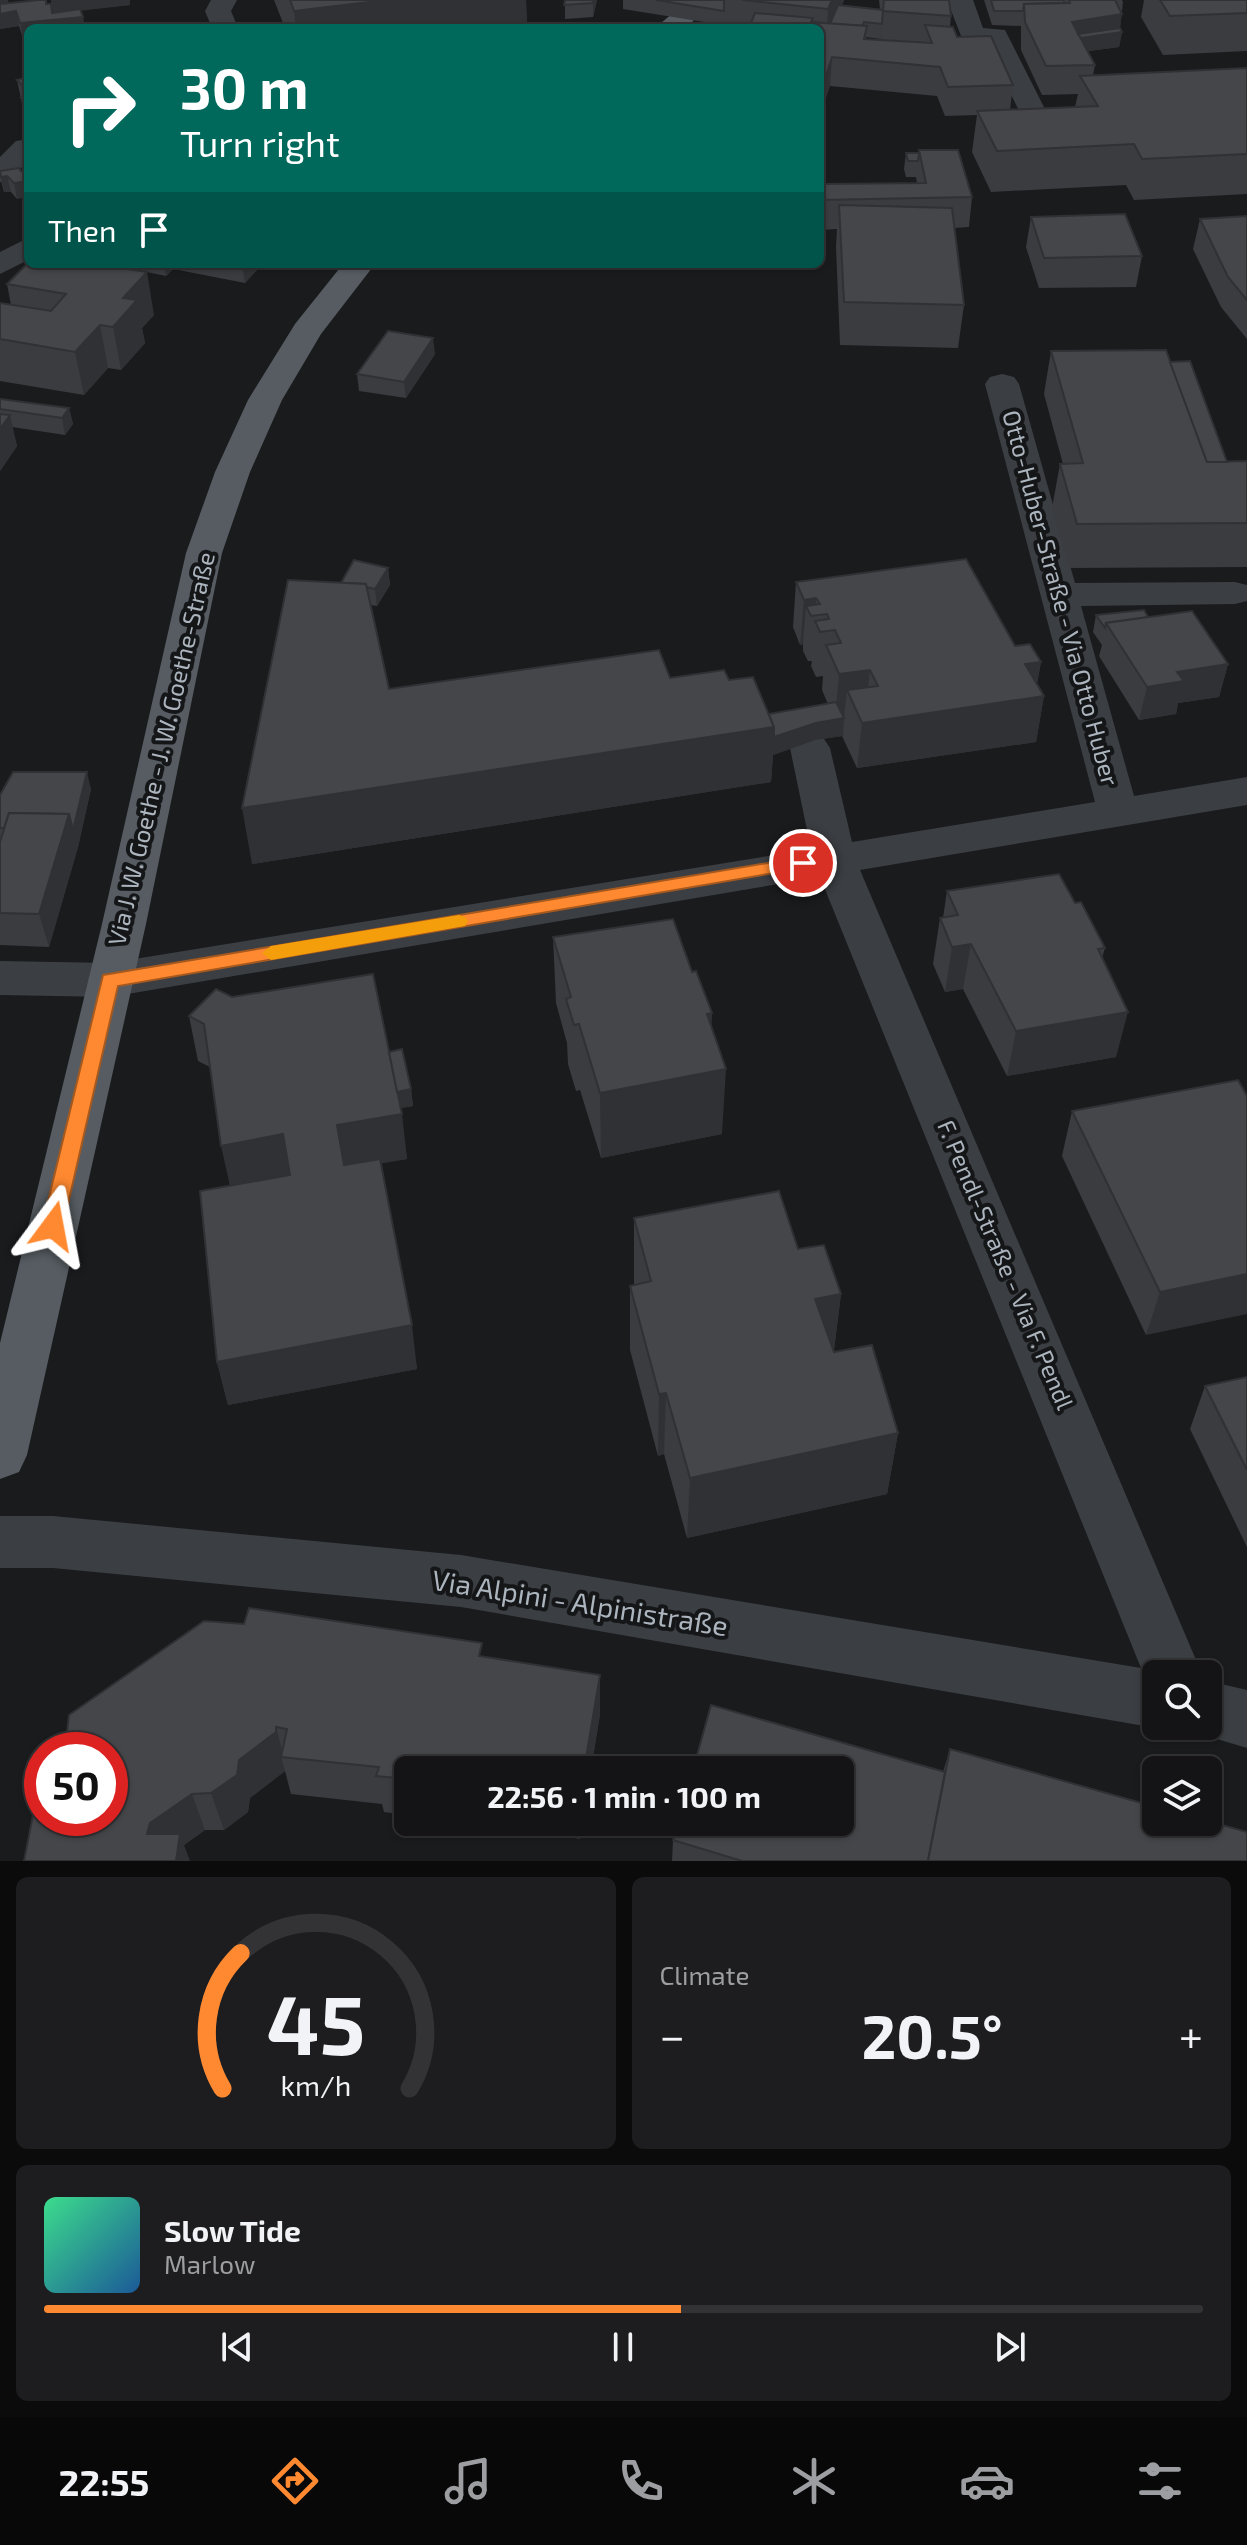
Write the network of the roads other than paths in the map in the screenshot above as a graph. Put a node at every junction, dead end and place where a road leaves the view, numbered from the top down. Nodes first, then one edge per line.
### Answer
1 (224, 0) edge
2 (960, 0) edge
3 (223, 24) edge
4 (1034, 115) edge
5 (18, 148) edge
6 (0, 173) edge
7 (24, 250) edge
8 (0, 265) edge
9 (357, 268) edge
10 (1002, 384) dead end
11 (1235, 593) dead end
12 (1061, 595) junction
13 (810, 748) dead end
14 (1247, 791) edge
15 (1118, 812) junction
16 (834, 858) junction
17 (0, 978) edge
18 (110, 980) junction
19 (0, 1455) edge
20 (0, 1542) edge
21 (1167, 1660) edge
22 (1142, 1697) edge
23 (1222, 1713) edge
24 (1247, 1719) edge

1 - 3 street
2 - 4 street
5 - 6 street
7 - 8 street
9 - 18 main road, Via J. W. Goethe - J. W. Goethe-Straße
10 - 12 street, Otto-Huber-Straße - Via Otto Huber
11 - 12 street
12 - 15 street, Otto-Huber-Straße - Via Otto Huber
13 - 16 street, F. Pendl-Straße - Via F. Pendl
14 - 15 street
15 - 16 street
16 - 18 street
16 - 21 street, F. Pendl-Straße - Via F. Pendl
17 - 18 street
18 - 19 main road, Via J. W. Goethe - J. W. Goethe-Straße
20 - 22 street, Via Alpini - Alpinistraße
23 - 24 street

